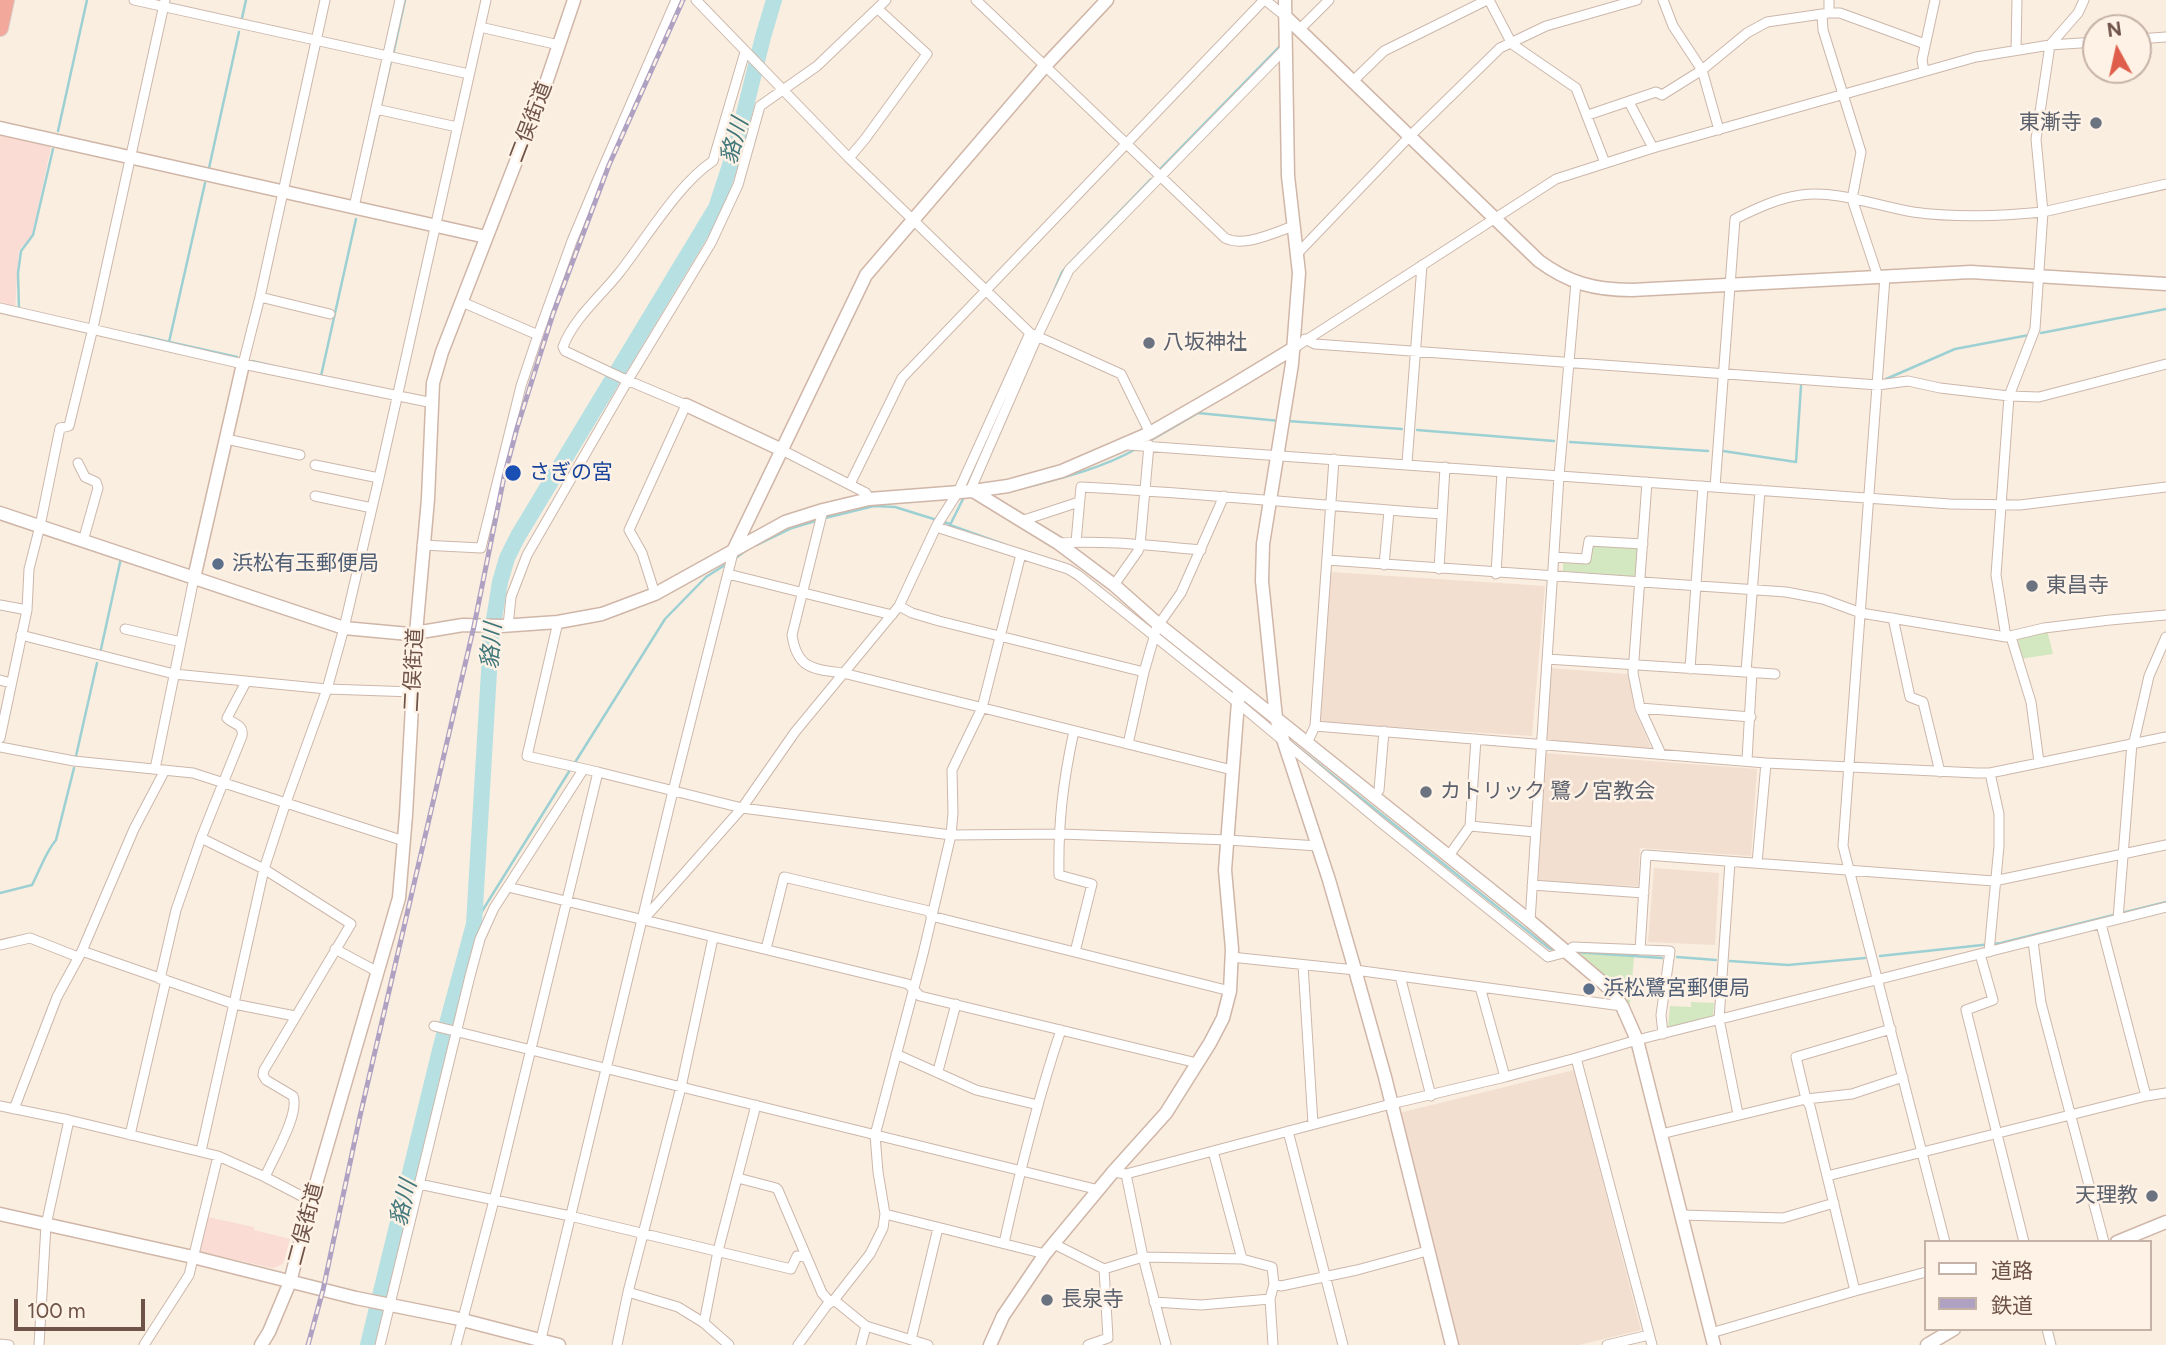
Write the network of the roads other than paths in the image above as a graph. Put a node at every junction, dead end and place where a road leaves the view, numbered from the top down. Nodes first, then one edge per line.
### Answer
1 (6, 0) edge
2 (134, 0) edge
3 (325, 0) edge
4 (400, 0) edge
5 (486, 0) edge
6 (575, 0) edge
7 (676, 0) edge
8 (696, 0) edge
9 (886, 0) edge
10 (976, 0) edge
11 (1107, 0) edge
12 (1264, 0) edge
13 (1285, 0) edge
14 (1329, 0) edge
15 (1488, 0) edge
16 (1637, 0) edge
17 (1662, 0) edge
18 (1829, 0) edge
19 (1935, 0) edge
20 (2017, 0) edge
21 (2084, 0) edge
22 (164, 3) edge
23 (877, 9) junction
24 (1825, 13) junction
25 (1285, 16) junction
26 (480, 27) junction
27 (0, 28) edge
28 (1299, 30) junction
29 (316, 41) junction
30 (1511, 41) junction
31 (2082, 43) edge
32 (1925, 44) junction
33 (559, 45) junction
34 (2050, 45) junction
35 (1286, 48) junction
36 (2016, 50) junction
37 (749, 55) junction
38 (387, 57) junction
39 (1045, 66) junction
40 (1702, 70) junction
41 (1924, 71) junction
42 (469, 74) junction
43 (1352, 82) junction
44 (783, 90) junction
45 (1844, 94) junction
46 (1629, 102) junction
47 (379, 110) junction
48 (1588, 115) junction
49 (457, 127) junction
50 (0, 128) edge
51 (1719, 130) junction
52 (1409, 137) junction
53 (1126, 144) junction
54 (1653, 148) junction
55 (129, 157) junction
56 (849, 158) junction
57 (1605, 163) junction
58 (1159, 176) junction
59 (2166, 184) edge
60 (282, 192) junction
61 (1852, 199) junction
62 (354, 207) junction
63 (2043, 212) junction
64 (1493, 219) junction
65 (911, 220) junction
66 (436, 225) junction
67 (1294, 226) junction
68 (486, 237) junction
69 (1298, 253) junction
70 (1422, 265) junction
71 (2037, 275) junction
72 (1882, 277) junction
73 (1576, 282) junction
74 (2166, 284) edge
75 (1729, 286) junction
76 (985, 290) junction
77 (260, 297) junction
78 (462, 302) junction
79 (0, 308) edge
80 (330, 314) dead end
81 (93, 328) junction
82 (538, 335) junction
83 (1033, 335) junction
84 (1305, 339) junction
85 (1294, 348) junction
86 (1415, 352) junction
87 (1569, 363) junction
88 (2166, 364) edge
89 (243, 365) junction
90 (1723, 373) junction
91 (625, 379) junction
92 (1878, 385) junction
93 (2009, 396) junction
94 (397, 397) junction
95 (433, 403) junction
96 (686, 405) junction
97 (226, 439) junction
98 (1149, 441) junction
99 (782, 450) junction
100 (1278, 454) junction
101 (300, 455) dead end
102 (1334, 459) junction
103 (78, 463) dead end
104 (1407, 463) junction
105 (315, 465) dead end
106 (1445, 467) junction
107 (1502, 472) junction
108 (1559, 475) junction
109 (379, 478) junction
110 (1647, 482) junction
111 (849, 484) junction
112 (1703, 486) junction
113 (1715, 486) junction
114 (2166, 486) edge
115 (1760, 490) junction
116 (967, 491) junction
117 (1144, 491) junction
118 (315, 496) dead end
119 (1224, 496) junction
120 (1868, 498) junction
121 (869, 499) junction
122 (1270, 500) junction
123 (1079, 502) junction
124 (2003, 505) junction
125 (1331, 507) junction
126 (372, 508) junction
127 (1389, 510) junction
128 (0, 513) edge
129 (1442, 514) junction
130 (821, 517) junction
131 (1021, 521) junction
132 (40, 526) junction
133 (937, 526) junction
134 (83, 541) junction
135 (1076, 542) junction
136 (1058, 543) junction
137 (1643, 544) junction
138 (422, 545) junction
139 (1140, 545) junction
140 (1202, 550) junction
141 (734, 551) junction
142 (1021, 554) junction
143 (1554, 557) junction
144 (1327, 561) junction
145 (1384, 565) junction
146 (1439, 569) junction
147 (729, 571) junction
148 (1496, 574) junction
149 (1553, 577) junction
150 (194, 578) junction
151 (1640, 583) junction
152 (1114, 585) junction
153 (1697, 587) junction
154 (1751, 591) junction
155 (803, 592) junction
156 (655, 594) junction
157 (0, 605) edge
158 (899, 606) junction
159 (27, 610) junction
160 (1861, 613) junction
161 (892, 615) junction
162 (2166, 615) edge
163 (1893, 618) junction
164 (558, 622) junction
165 (504, 626) junction
166 (344, 628) junction
167 (125, 629) dead end
168 (1155, 630) junction
169 (416, 633) junction
170 (21, 635) junction
171 (1000, 636) junction
172 (2166, 636) edge
173 (2009, 637) junction
174 (181, 642) junction
175 (1547, 659) junction
176 (1634, 665) junction
177 (1690, 669) junction
178 (1144, 672) junction
179 (1749, 672) junction
180 (843, 673) junction
181 (174, 674) junction
182 (1775, 674) dead end
183 (0, 680) edge
184 (247, 682) junction
185 (12, 683) junction
186 (327, 690) junction
187 (414, 692) junction
188 (1238, 696) junction
189 (982, 708) junction
190 (1640, 708) junction
191 (1751, 717) junction
192 (1277, 721) junction
193 (1315, 726) junction
194 (1074, 731) junction
195 (1384, 731) junction
196 (2166, 737) edge
197 (0, 738) edge
198 (1476, 739) junction
199 (1284, 740) junction
200 (2133, 742) junction
201 (1307, 743) junction
202 (1128, 744) junction
203 (1542, 745) junction
204 (0, 747) edge
205 (1661, 754) junction
206 (1747, 760) junction
207 (1766, 762) junction
208 (2039, 762) junction
209 (1848, 766) junction
210 (581, 769) junction
211 (160, 770) junction
212 (1232, 770) junction
213 (598, 772) junction
214 (1940, 772) junction
215 (1990, 773) junction
216 (224, 783) junction
217 (673, 791) junction
218 (1374, 797) junction
219 (286, 803) junction
220 (742, 808) junction
221 (1471, 826) junction
222 (1535, 832) junction
223 (1058, 834) junction
224 (951, 835) junction
225 (201, 838) junction
226 (1228, 840) junction
227 (404, 841) junction
228 (2166, 845) edge
229 (1318, 846) junction
230 (2124, 854) junction
231 (1448, 857) junction
232 (1730, 862) junction
233 (1757, 863) junction
234 (264, 869) junction
235 (1850, 870) junction
236 (1994, 881) junction
237 (1532, 886) junction
238 (508, 887) junction
239 (1644, 892) junction
240 (567, 902) junction
241 (2166, 907) edge
242 (931, 916) junction
243 (2118, 916) junction
244 (642, 921) junction
245 (1530, 921) junction
246 (2101, 924) junction
247 (713, 938) junction
248 (2034, 941) junction
249 (0, 945) edge
250 (335, 949) junction
251 (766, 949) junction
252 (1566, 950) junction
253 (1640, 950) junction
254 (1075, 952) junction
255 (1986, 952) junction
256 (80, 954) junction
257 (1231, 957) junction
258 (1303, 965) junction
259 (1355, 970) junction
260 (378, 972) junction
261 (1400, 976) junction
262 (163, 979) junction
263 (1879, 980) junction
264 (1480, 987) junction
265 (912, 990) junction
266 (1230, 991) junction
267 (234, 1004) junction
268 (956, 1004) junction
269 (1622, 1006) junction
270 (295, 1016) junction
271 (1719, 1020) junction
272 (434, 1026) dead end
273 (1891, 1029) junction
274 (1061, 1030) junction
275 (456, 1032) junction
276 (1663, 1034) junction
277 (1637, 1040) junction
278 (529, 1049) junction
279 (896, 1054) junction
280 (1576, 1058) junction
281 (1197, 1063) junction
282 (606, 1069) junction
283 (938, 1072) junction
284 (1506, 1077) junction
285 (1903, 1077) junction
286 (681, 1087) junction
287 (1431, 1096) junction
288 (2146, 1096) junction
289 (2165, 1096) edge
290 (1806, 1099) junction
291 (1391, 1104) junction
292 (756, 1105) junction
293 (1038, 1105) junction
294 (0, 1106) edge
295 (14, 1109) junction
296 (1738, 1114) junction
297 (2072, 1116) junction
298 (69, 1120) junction
299 (1313, 1124) junction
300 (1288, 1131) junction
301 (1661, 1134) junction
302 (1998, 1134) junction
303 (130, 1135) junction
304 (875, 1135) junction
305 (201, 1151) junction
306 (1213, 1151) junction
307 (1923, 1153) junction
308 (218, 1156) junction
309 (1020, 1170) junction
310 (1119, 1173) junction
311 (1827, 1176) junction
312 (265, 1177) junction
313 (738, 1178) junction
314 (419, 1184) junction
315 (1099, 1190) junction
316 (494, 1200) junction
317 (311, 1201) junction
318 (1834, 1203) junction
319 (0, 1214) edge
320 (884, 1214) junction
321 (1682, 1215) junction
322 (570, 1216) junction
323 (2166, 1222) edge
324 (46, 1225) junction
325 (938, 1228) junction
326 (644, 1234) junction
327 (1945, 1240) edge
328 (2024, 1240) edge
329 (2103, 1240) edge
330 (2122, 1240) edge
331 (1003, 1243) junction
332 (1050, 1249) junction
333 (718, 1251) junction
334 (1427, 1251) junction
335 (1143, 1256) junction
336 (193, 1257) junction
337 (805, 1257) junction
338 (1242, 1259) junction
339 (1104, 1269) junction
340 (1924, 1273) edge
341 (1326, 1277) junction
342 (290, 1282) junction
343 (1274, 1284) junction
344 (1855, 1291) junction
345 (628, 1292) junction
346 (1270, 1299) junction
347 (832, 1301) junction
348 (1154, 1302) junction
349 (389, 1304) junction
350 (462, 1320) junction
351 (704, 1323) junction
352 (866, 1326) junction
353 (1951, 1331) edge
354 (1649, 1335) junction
355 (1713, 1339) edge
356 (911, 1340) junction
357 (0, 1343) edge
358 (540, 1343) edge
359 (9, 1345) edge
360 (39, 1345) edge
361 (144, 1345) edge
362 (261, 1345) edge
363 (380, 1345) edge
364 (456, 1345) edge
365 (559, 1345) edge
366 (617, 1345) edge
367 (729, 1345) edge
368 (798, 1345) edge
369 (861, 1345) edge
370 (928, 1345) edge
371 (990, 1345) edge
372 (1088, 1345) edge
373 (1166, 1345) edge
374 (1273, 1345) edge
375 (1343, 1345) edge
376 (1452, 1345) edge
377 (1607, 1345) edge
378 (1652, 1345) edge
379 (1927, 1345) edge

1 - 27 highway
2 - 22 street
3 - 29 street
4 - 38 street
5 - 26 street
6 - 33 street, 二俣街道
7 - 82 street
8 - 37 street
9 - 23 street
10 - 39 street
11 - 39 street
12 - 25 street
12 - 53 street
13 - 25 street
14 - 28 street
15 - 30 street
15 - 43 street
16 - 30 street
17 - 40 street
18 - 24 street
19 - 32 street
20 - 36 street
21 - 34 street
22 - 29 street
22 - 55 street
23 - 44 street
23 - 56 street
24 - 32 street
24 - 40 street
24 - 45 street
25 - 28 street
25 - 35 street
26 - 33 street
26 - 42 street
28 - 43 street
29 - 38 street
29 - 60 street
30 - 48 street
30 - 52 street
31 - 34 street
32 - 41 street
33 - 68 street, 二俣街道
34 - 36 street
34 - 63 street
35 - 58 street
35 - 67 street
36 - 41 street
37 - 44 street
37 - 91 street
38 - 42 street
38 - 47 street
39 - 53 street
39 - 65 street
40 - 46 street
40 - 51 street
41 - 45 street
42 - 49 street
43 - 52 street
44 - 56 street
44 - 91 street
45 - 51 street
45 - 61 street
46 - 48 street
46 - 54 street
47 - 49 street
47 - 62 street
48 - 57 street
49 - 66 street
50 - 55 street
51 - 54 street
52 - 64 street
52 - 69 street
53 - 58 street
53 - 76 street
54 - 57 street
55 - 60 street
55 - 81 street
56 - 65 street
57 - 64 street
58 - 67 street
58 - 83 street
59 - 63 street
60 - 62 street
60 - 77 street
61 - 63 street
61 - 72 street
61 - 75 street
62 - 66 street
63 - 71 street
64 - 70 street
64 - 73 street
65 - 76 street
65 - 99 street
66 - 68 street
66 - 94 street
67 - 69 street
68 - 78 street, 二俣街道
69 - 85 street
70 - 84 street
70 - 86 street
71 - 72 street
71 - 74 street
71 - 93 street
72 - 75 street
72 - 92 street
73 - 75 street
73 - 87 street
75 - 90 street
76 - 83 street
76 - 111 street
77 - 80 street
77 - 89 street
78 - 82 street
78 - 95 street, 二俣街道
79 - 81 street
81 - 89 street
81 - 132 street
82 - 138 street
83 - 98 street
83 - 116 street
84 - 85 street
84 - 86 street
85 - 98 street
85 - 100 street
86 - 87 street
86 - 104 street
87 - 90 street
87 - 108 street
88 - 93 street
89 - 94 street
89 - 97 street
90 - 92 street
90 - 113 street
91 - 96 street
91 - 165 street
92 - 93 street
92 - 120 street
93 - 124 street
94 - 95 street
94 - 109 street
95 - 138 street, 二俣街道
96 - 99 street
96 - 156 street
97 - 101 street
97 - 150 street
98 - 100 street
98 - 116 street
98 - 117 street
99 - 111 street
99 - 141 street
100 - 102 street
100 - 122 street
102 - 104 street
102 - 125 street
103 - 134 street
104 - 106 street
105 - 109 street
106 - 107 street
106 - 129 street
107 - 108 street
107 - 148 street
108 - 110 street
108 - 143 street
109 - 126 street
110 - 112 street
110 - 137 street
111 - 121 street
112 - 113 street
112 - 153 street
113 - 115 street
114 - 124 street
115 - 120 street
115 - 154 street
116 - 121 street
116 - 131 street
116 - 133 street
117 - 119 street
117 - 123 street
117 - 139 street
118 - 126 street
119 - 122 street
119 - 140 street
120 - 124 street
120 - 160 street
121 - 130 street
122 - 125 street
122 - 192 street
123 - 131 street
123 - 135 street
124 - 173 street
125 - 127 street
125 - 144 street
126 - 166 street
127 - 129 street
127 - 145 street
128 - 132 street
129 - 146 street
130 - 141 street
130 - 155 street
131 - 136 street
132 - 134 street
132 - 159 street
133 - 142 street
133 - 158 street
134 - 150 street
135 - 136 street
135 - 139 street
136 - 152 street
137 - 143 street
137 - 151 street
138 - 169 street, 二俣街道
139 - 140 street
139 - 152 street
140 - 168 street
141 - 147 street
141 - 156 street
142 - 168 street
142 - 171 street
143 - 149 street
144 - 145 street
144 - 193 street
145 - 146 street
146 - 148 street
147 - 155 street
147 - 217 street
148 - 149 street
149 - 151 street
149 - 175 street
150 - 166 street
150 - 174 street
151 - 153 street
151 - 176 street
152 - 168 street
153 - 154 street
153 - 177 street
154 - 160 street
154 - 179 street
155 - 161 street
155 - 180 street
156 - 164 street
157 - 159 street
158 - 161 street
158 - 171 street
159 - 170 street
160 - 163 street
160 - 209 street
161 - 180 street
162 - 173 street
163 - 173 street
163 - 214 street
164 - 165 street
164 - 210 street
165 - 169 street
166 - 169 street
166 - 186 street
167 - 174 street
168 - 178 street
168 - 188 street
169 - 187 street, 二俣街道
170 - 181 street
170 - 185 street
171 - 178 street
171 - 189 street
172 - 200 street
173 - 208 street
174 - 181 street
175 - 176 street
175 - 203 street
176 - 177 street
176 - 190 street
177 - 179 street
178 - 202 street
179 - 182 street
179 - 191 street
180 - 189 street
180 - 220 street
181 - 184 street
181 - 211 street
183 - 185 street
184 - 186 street
184 - 216 street
185 - 197 street
186 - 187 street
186 - 219 street
187 - 227 street, 二俣街道
188 - 192 street
188 - 199 street
188 - 212 street
189 - 194 street
189 - 224 street
190 - 191 street
190 - 205 street
191 - 206 street
192 - 199 street
192 - 201 street
193 - 195 street
193 - 201 street
194 - 202 street
194 - 223 street
195 - 198 street
195 - 218 street
196 - 200 street
198 - 203 street
198 - 221 street
199 - 229 street
199 - 252 street
200 - 208 street
200 - 230 street
201 - 218 street
202 - 212 street
203 - 205 street
203 - 222 street
204 - 211 street
205 - 206 street
206 - 207 street
207 - 209 street
207 - 233 street
208 - 215 street
209 - 214 street
209 - 235 street
210 - 213 street
210 - 238 street
211 - 216 street
211 - 256 street
212 - 226 street
213 - 217 street
213 - 240 street
214 - 215 street
215 - 236 street
216 - 219 street
216 - 225 street
217 - 220 street
217 - 244 street
218 - 231 street
219 - 227 street
219 - 234 street
220 - 224 street
220 - 244 street
221 - 222 street
221 - 231 street
222 - 237 street
223 - 224 street
223 - 226 street
223 - 254 street
224 - 242 street
225 - 234 street
225 - 262 street
226 - 229 street
226 - 257 street
227 - 260 street, 二俣街道
228 - 230 street
229 - 259 street
230 - 236 street
230 - 243 street
231 - 245 street
232 - 233 street
232 - 239 street
232 - 271 street
233 - 235 street
234 - 250 street
234 - 267 street
235 - 236 street
235 - 263 street
236 - 255 street
237 - 239 street
237 - 245 street
238 - 240 street
238 - 275 street
239 - 253 street
240 - 244 street
240 - 278 street
241 - 243 street
242 - 251 street
242 - 254 street
242 - 265 street
243 - 246 street
244 - 247 street
244 - 282 street
245 - 252 street
246 - 248 street
246 - 288 street
247 - 251 street
247 - 286 street
248 - 255 street
248 - 297 street
249 - 256 street
250 - 260 street
250 - 270 street
251 - 265 street
252 - 253 street
252 - 269 street
253 - 276 street
254 - 266 street
255 - 263 street
255 - 302 street
256 - 262 street
256 - 295 street
257 - 258 street
257 - 266 street
258 - 259 street
258 - 299 street
259 - 261 street
259 - 291 street
260 - 317 street, 二俣街道
261 - 264 street
261 - 287 street
262 - 267 street
262 - 303 street
263 - 271 street
263 - 273 street
264 - 269 street
264 - 284 street
265 - 268 street
265 - 279 street
266 - 281 street
267 - 270 street
267 - 305 street
268 - 274 street
268 - 283 street
269 - 277 street
270 - 312 street
271 - 276 street
271 - 296 street
272 - 275 street
273 - 285 street
273 - 290 street
274 - 281 street
274 - 293 street
275 - 278 street
275 - 314 street
276 - 277 street
277 - 280 street
277 - 301 street
278 - 282 street
278 - 316 street
279 - 283 street
279 - 304 street
280 - 284 street
280 - 354 street
281 - 310 street
282 - 286 street
282 - 322 street
283 - 293 street
284 - 287 street
285 - 290 street
285 - 307 street
286 - 292 street
286 - 326 street
287 - 291 street
288 - 289 street
288 - 297 street
290 - 296 street
290 - 311 street
291 - 299 street
291 - 334 street
292 - 304 street
292 - 313 street
293 - 309 street
294 - 295 street
295 - 298 street
296 - 301 street
297 - 302 street
297 - 329 street
298 - 303 street
298 - 324 street
299 - 300 street
300 - 306 street
300 - 341 street
301 - 321 street
302 - 307 street
302 - 328 street
303 - 305 street
304 - 309 street
304 - 320 street
305 - 308 street
306 - 310 street
306 - 338 street
307 - 311 street
307 - 327 street
308 - 312 street
308 - 336 street
309 - 315 street
309 - 331 street
310 - 315 street
310 - 335 street
311 - 318 street
312 - 317 street
313 - 333 street
313 - 337 street
314 - 316 street
314 - 349 street
315 - 332 street
316 - 322 street
316 - 350 street
317 - 342 street, 二俣街道
318 - 321 street
318 - 344 street
319 - 324 street
320 - 325 street
320 - 347 street
321 - 355 street
322 - 326 street
322 - 358 street
323 - 330 street
324 - 336 street
324 - 360 street
325 - 331 street
325 - 356 street
326 - 333 street
326 - 345 street
331 - 332 street
332 - 339 street
332 - 371 street
333 - 337 street
333 - 351 street
334 - 341 street
334 - 376 street
335 - 338 street
335 - 339 street
335 - 348 street
336 - 342 street
336 - 361 street
337 - 347 street
338 - 343 street
339 - 372 street
340 - 344 street
341 - 343 street
341 - 375 street
342 - 349 street
342 - 362 street, 二俣街道
343 - 346 street
344 - 355 street
345 - 351 street
345 - 366 street
346 - 348 street
346 - 374 street
347 - 352 street
347 - 368 street
348 - 373 street
349 - 350 street
349 - 363 street
350 - 358 street
350 - 364 street
351 - 367 street
352 - 356 street
352 - 369 street
353 - 379 street
354 - 377 street
354 - 378 street
356 - 370 street
357 - 359 street
358 - 365 street

